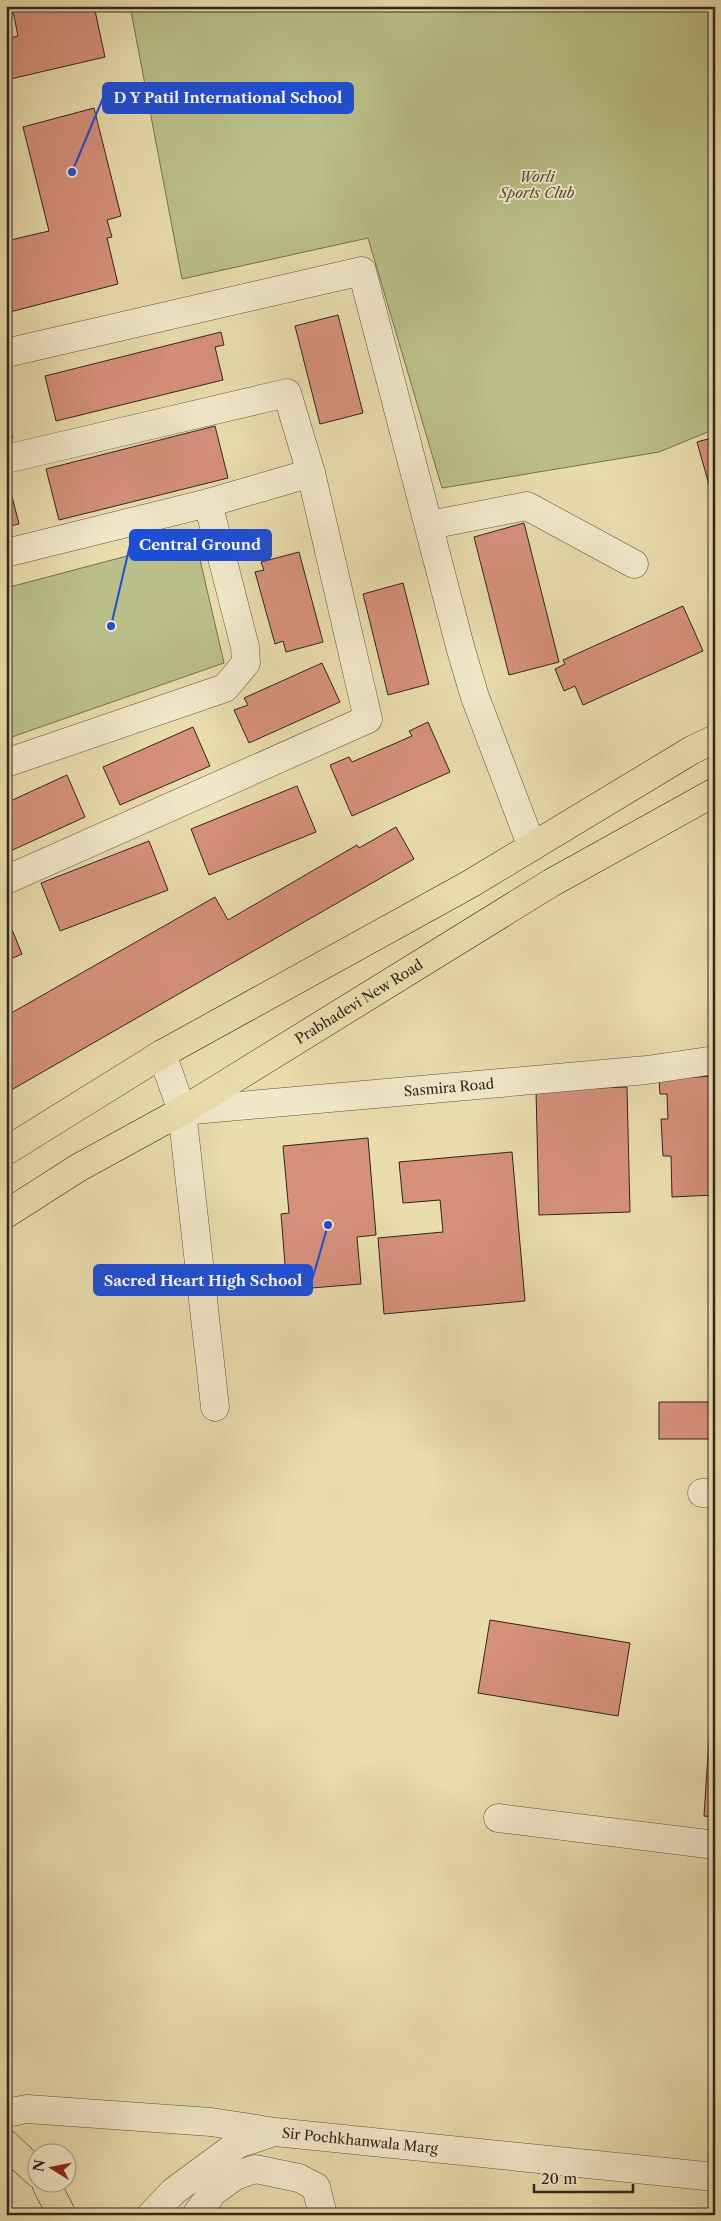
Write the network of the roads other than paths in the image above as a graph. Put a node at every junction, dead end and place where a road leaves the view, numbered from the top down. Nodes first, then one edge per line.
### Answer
1 (6, 353) edge
2 (6, 460) edge
3 (311, 472) junction
4 (208, 504) junction
5 (430, 525) junction
6 (6, 554) edge
7 (634, 564) dead end
8 (715, 739) edge
9 (6, 763) edge
10 (715, 792) edge
11 (532, 847) junction
12 (6, 880) edge
13 (162, 1054) junction
14 (715, 1060) edge
15 (182, 1111) junction
16 (6, 1151) edge
17 (6, 1214) edge
18 (215, 1407) dead end
19 (498, 1818) dead end
20 (715, 1845) edge
21 (6, 2113) edge
22 (275, 2132) junction
23 (6, 2144) edge
24 (28, 2165) edge
25 (715, 2178) edge
26 (51, 2194) edge
27 (62, 2215) edge
28 (151, 2215) edge
29 (196, 2215) edge
30 (323, 2215) edge

1 - 5 street
2 - 3 street
3 - 4 street
3 - 12 street
4 - 6 street
4 - 9 street
5 - 7 street
5 - 11 street
8 - 11 main road
10 - 15 main road, Prabhadevi New Road
11 - 13 main road
13 - 15 street
13 - 16 main road
14 - 15 street, Sasmira Road
15 - 17 main road, Prabhadevi New Road
15 - 18 street
19 - 20 street
21 - 22 street, Sir Pochkhanwala Marg
22 - 25 street, Sir Pochkhanwala Marg
22 - 28 street
23 - 24 main road
26 - 27 main road
29 - 30 street

